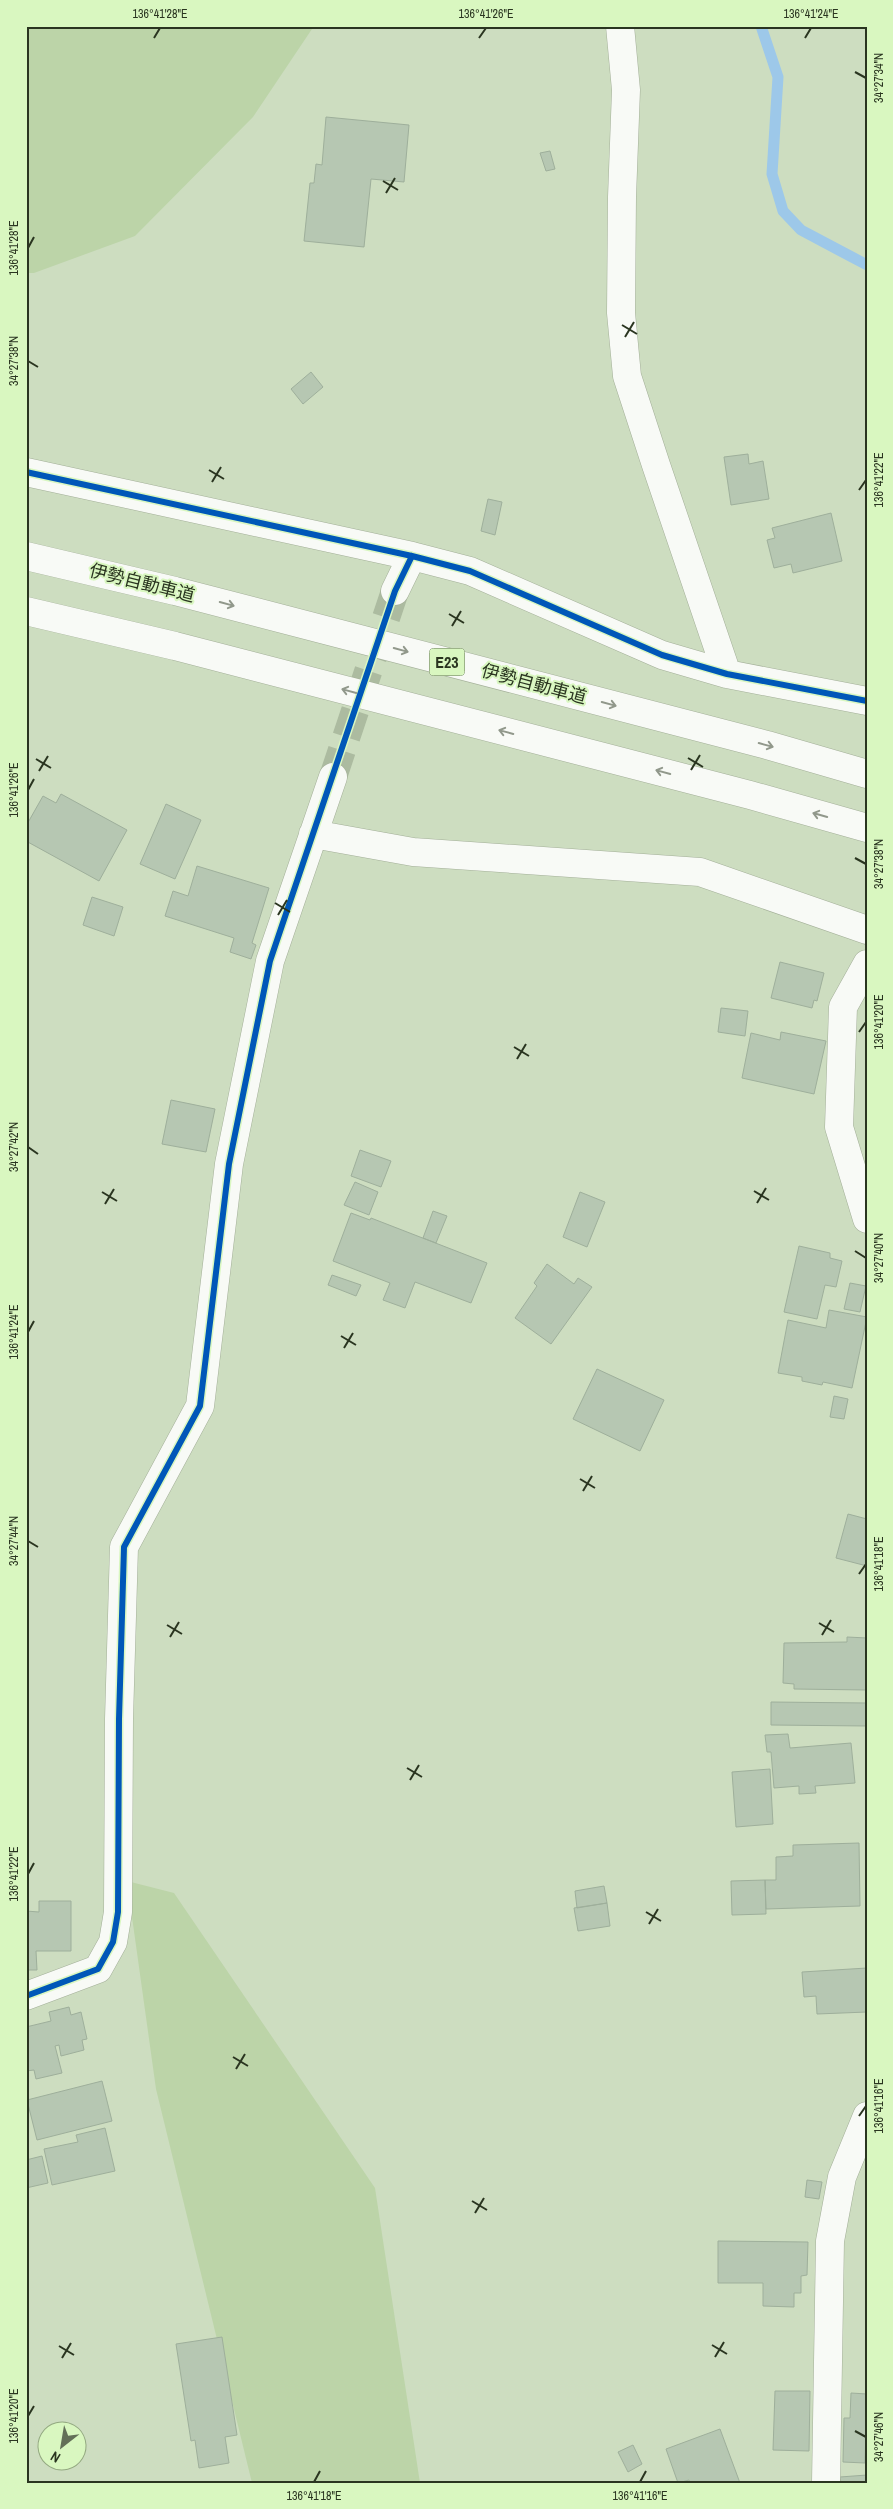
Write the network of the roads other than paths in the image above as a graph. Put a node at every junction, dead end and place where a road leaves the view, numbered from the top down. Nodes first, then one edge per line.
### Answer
1 (620, 26) edge
2 (26, 472) edge
3 (26, 556) edge
4 (412, 556) junction
5 (395, 591) tunnel mouth
6 (26, 611) edge
7 (728, 674) junction
8 (867, 702) edge
9 (867, 774) edge
10 (333, 777) tunnel mouth
11 (867, 828) edge
12 (313, 834) junction
13 (867, 930) edge
14 (867, 964) edge
15 (867, 1219) edge
16 (26, 1996) edge
17 (867, 2116) edge
18 (826, 2483) edge

1 - 7 main road
2 - 4 main road
3 -> 9 main road, 伊勢自動車道 / E23
4 - 5 main road
4 - 7 main road
11 -> 6 main road
7 - 8 main road
10 - 12 main road
12 - 13 main road
12 - 16 main road
14 - 15 main road
17 - 18 main road

